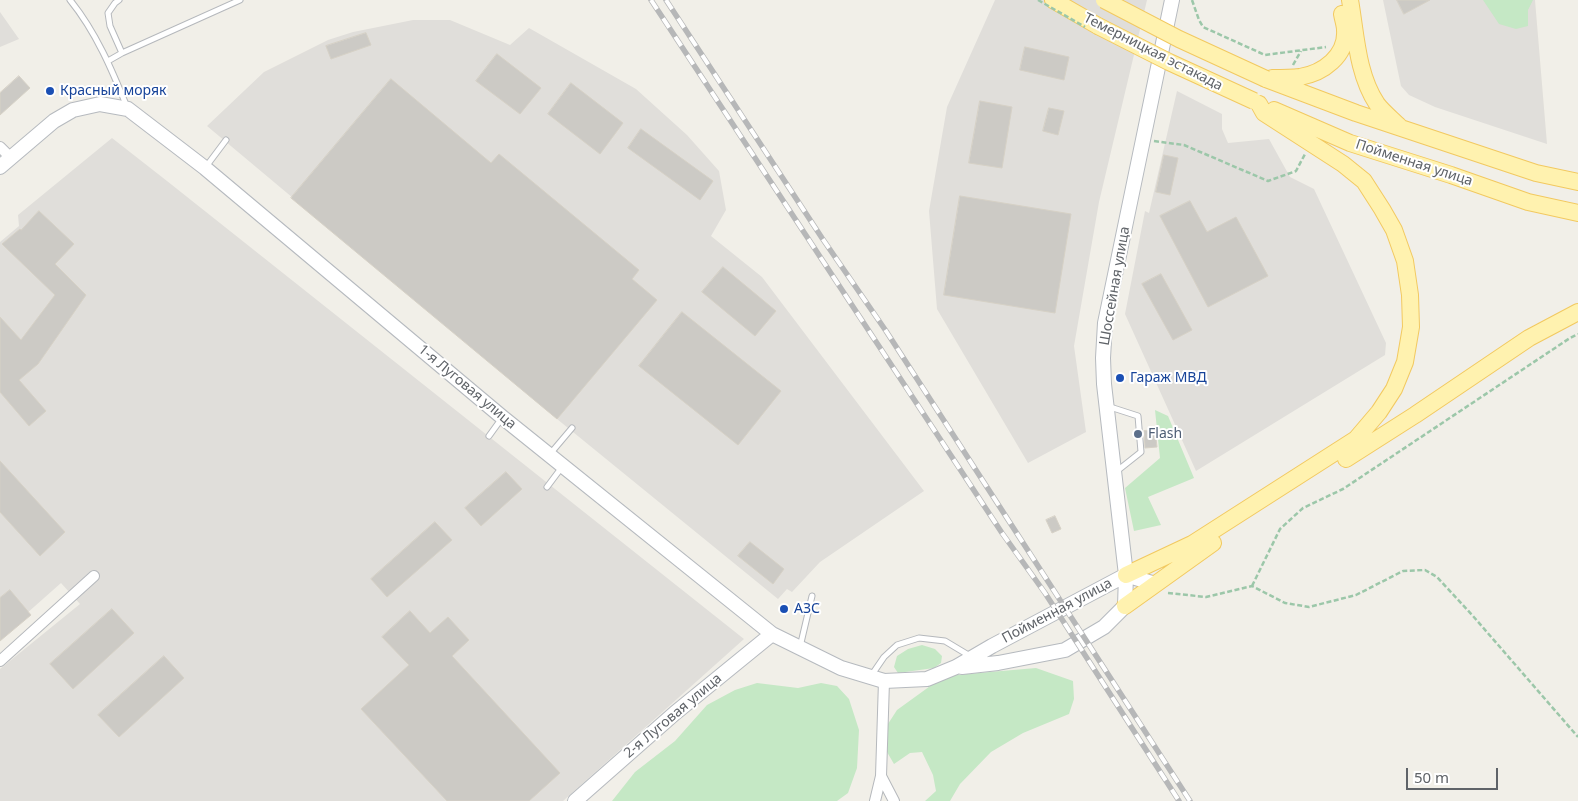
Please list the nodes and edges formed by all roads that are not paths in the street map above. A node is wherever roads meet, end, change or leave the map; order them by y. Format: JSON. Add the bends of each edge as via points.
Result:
{"nodes":[{"id":1,"x":70,"y":0,"type":"edge"},
{"id":2,"x":119,"y":0,"type":"edge"},
{"id":3,"x":240,"y":0,"type":"edge"},
{"id":4,"x":1053,"y":0,"type":"edge"},
{"id":5,"x":1104,"y":0,"type":"edge"},
{"id":6,"x":1340,"y":0,"type":"edge"},
{"id":7,"x":1350,"y":0,"type":"edge"},
{"id":8,"x":1173,"y":2,"type":"edge"},
{"id":9,"x":122,"y":53,"type":"junction"},
{"id":10,"x":108,"y":61,"type":"junction"},
{"id":11,"x":1266,"y":79,"type":"junction"},
{"id":12,"x":1256,"y":103,"type":"junction"},
{"id":13,"x":128,"y":109,"type":"junction"},
{"id":14,"x":1400,"y":127,"type":"junction"},
{"id":15,"x":226,"y":140,"type":"dead end"},
{"id":16,"x":0,"y":147,"type":"edge"},
{"id":17,"x":5,"y":163,"type":"edge"},
{"id":18,"x":205,"y":168,"type":"junction"},
{"id":19,"x":1578,"y":182,"type":"edge"},
{"id":20,"x":1578,"y":213,"type":"edge"},
{"id":21,"x":1578,"y":312,"type":"edge"},
{"id":22,"x":1107,"y":406,"type":"junction"},
{"id":23,"x":502,"y":417,"type":"junction"},
{"id":24,"x":572,"y":428,"type":"dead end"},
{"id":25,"x":489,"y":436,"type":"dead end"},
{"id":26,"x":549,"y":456,"type":"junction"},
{"id":27,"x":562,"y":466,"type":"junction"},
{"id":28,"x":1114,"y":473,"type":"junction"},
{"id":29,"x":546,"y":487,"type":"dead end"},
{"id":30,"x":1126,"y":575,"type":"junction"},
{"id":31,"x":94,"y":576,"type":"dead end"},
{"id":32,"x":1151,"y":587,"type":"junction"},
{"id":33,"x":812,"y":596,"type":"dead end"},
{"id":34,"x":1124,"y":606,"type":"junction"},
{"id":35,"x":772,"y":634,"type":"junction"},
{"id":36,"x":800,"y":648,"type":"junction"},
{"id":37,"x":973,"y":657,"type":"junction"},
{"id":38,"x":0,"y":660,"type":"edge"},
{"id":39,"x":956,"y":667,"type":"junction"},
{"id":40,"x":878,"y":679,"type":"junction"},
{"id":41,"x":881,"y":776,"type":"junction"},
{"id":42,"x":575,"y":801,"type":"edge"},
{"id":43,"x":875,"y":801,"type":"edge"},
{"id":44,"x":894,"y":801,"type":"edge"}],
"edges":[{"from":1,"to":10,"type":"lane"},
{"from":2,"to":9,"type":"lane","via":[[108,13]]},
{"from":3,"to":9,"type":"lane"},
{"from":4,"to":12,"type":"main road","name":"Темерницкая эстакада","bridge":true,"via":[[1160,58]]},
{"from":5,"to":11,"type":"main road","name":"Темерницкая эстакада","bridge":true},
{"from":6,"to":11,"type":"main road","via":[[1346,31],[1343,47],[1336,59],[1319,71],[1301,77]]},
{"from":7,"to":14,"type":"main road","via":[[1366,82],[1378,104]]},
{"from":8,"to":22,"type":"main road","name":"Шоссейная улица","via":[[1105,323],[1102,358]]},
{"from":9,"to":10,"type":"lane"},
{"from":10,"to":13,"type":"lane"},
{"from":11,"to":14,"type":"main road","name":"Пойменная улица","via":[[1356,114]]},
{"from":12,"to":20,"type":"main road","name":"Пойменная улица","via":[[1350,143],[1528,202]]},
{"from":12,"to":30,"type":"main road","via":[[1264,113],[1364,181],[1382,209],[1406,261],[1412,327],[1406,362],[1394,389],[1356,439],[1192,544]]},
{"from":13,"to":17,"type":"main road","name":"1-я Луговая улица","via":[[100,104],[74,110],[54,121]]},
{"from":13,"to":18,"type":"main road","name":"1-я Луговая улица"},
{"from":14,"to":19,"type":"main road","name":"Пойменная улица","via":[[1536,173]]},
{"from":15,"to":18,"type":"lane"},
{"from":16,"to":17,"type":"street"},
{"from":18,"to":23,"type":"main road","name":"1-я Луговая улица"},
{"from":21,"to":32,"type":"main road","via":[[1529,338],[1202,550]]},
{"from":22,"to":28,"type":"main road","name":"Шоссейная улица"},
{"from":22,"to":28,"type":"lane","via":[[1138,416],[1141,452]]},
{"from":23,"to":25,"type":"lane"},
{"from":23,"to":26,"type":"main road","name":"1-я Луговая улица"},
{"from":24,"to":26,"type":"lane"},
{"from":26,"to":27,"type":"main road","name":"1-я Луговая улица"},
{"from":27,"to":29,"type":"lane"},
{"from":27,"to":35,"type":"main road","name":"1-я Луговая улица"},
{"from":28,"to":30,"type":"main road","name":"Шоссейная улица"},
{"from":30,"to":32,"type":"main road"},
{"from":30,"to":34,"type":"main road","name":"Пойменная улица"},
{"from":30,"to":37,"type":"main road","name":"Пойменная улица"},
{"from":31,"to":38,"type":"street"},
{"from":32,"to":34,"type":"main road"},
{"from":33,"to":36,"type":"lane"},
{"from":34,"to":39,"type":"main road","name":"Пойменная улица","via":[[1104,627],[1065,650],[998,663]]},
{"from":35,"to":36,"type":"main road","name":"1-я Луговая улица"},
{"from":35,"to":42,"type":"main road","name":"2-я Луговая улица"},
{"from":36,"to":40,"type":"main road","name":"1-я Луговая улица","via":[[841,668]]},
{"from":37,"to":39,"type":"main road","name":"Пойменная улица"},
{"from":37,"to":40,"type":"lane","via":[[945,641],[919,638],[897,644],[884,657]]},
{"from":39,"to":40,"type":"main road","name":"1-я Луговая улица","via":[[927,679]]},
{"from":40,"to":41,"type":"street"},
{"from":41,"to":43,"type":"street"},
{"from":41,"to":44,"type":"street"}]}
